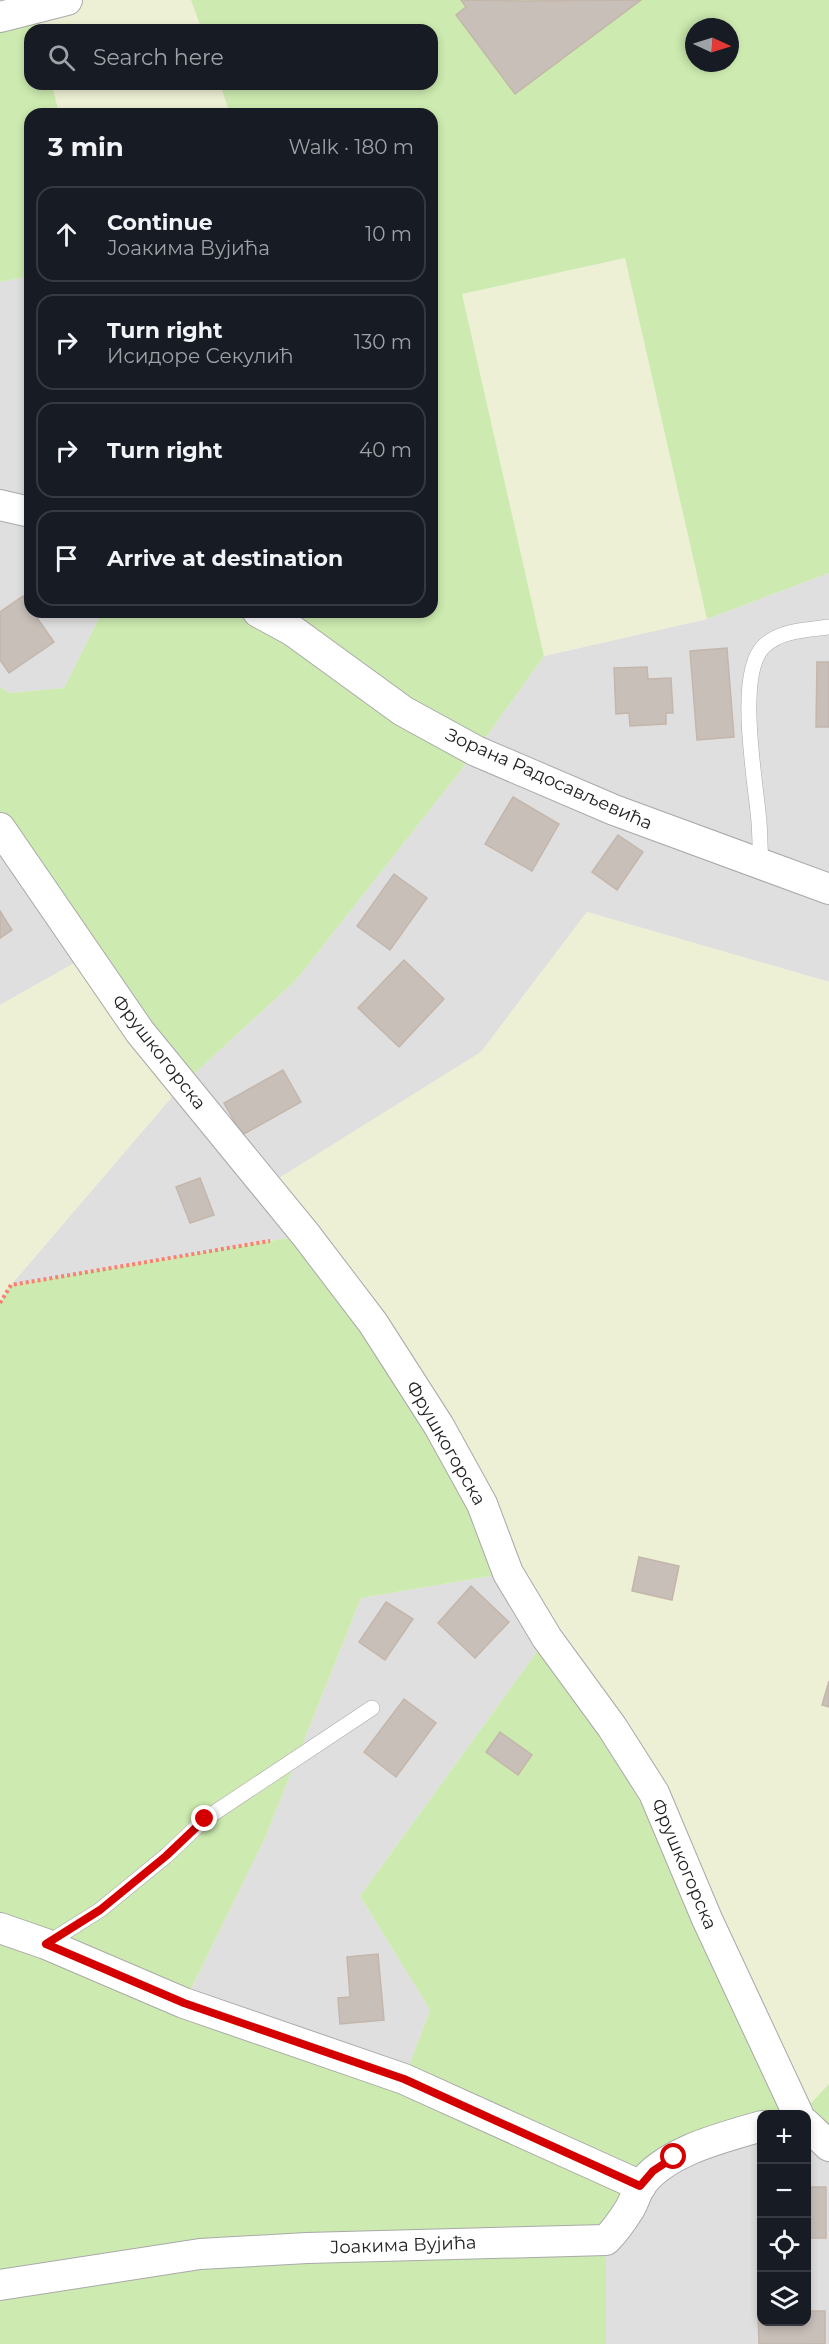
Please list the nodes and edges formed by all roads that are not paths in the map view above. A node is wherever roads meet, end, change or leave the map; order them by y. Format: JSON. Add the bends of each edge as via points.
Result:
{"nodes":[{"id":1,"x":67,"y":0,"type":"edge"},
{"id":2,"x":0,"y":17,"type":"edge"},
{"id":3,"x":0,"y":505,"type":"edge"},
{"id":4,"x":24,"y":511,"type":"edge"},
{"id":5,"x":269,"y":618,"type":"edge"},
{"id":6,"x":829,"y":627,"type":"edge"},
{"id":7,"x":0,"y":828,"type":"edge"},
{"id":8,"x":761,"y":864,"type":"junction"},
{"id":9,"x":829,"y":889,"type":"edge"},
{"id":10,"x":372,"y":1708,"type":"dead end"},
{"id":11,"x":0,"y":1928,"type":"edge"},
{"id":12,"x":46,"y":1944,"type":"junction"},
{"id":13,"x":796,"y":2110,"type":"edge"},
{"id":14,"x":757,"y":2127,"type":"edge"},
{"id":15,"x":811,"y":2128,"type":"edge"},
{"id":16,"x":829,"y":2146,"type":"edge"},
{"id":17,"x":640,"y":2186,"type":"junction"},
{"id":18,"x":0,"y":2285,"type":"edge"}],
"edges":[{"from":1,"to":2,"type":"street"},
{"from":3,"to":4,"type":"street"},
{"from":5,"to":8,"type":"street","name":"Зорана Радосављевића","via":[[404,711],[476,751],[614,810]]},
{"from":6,"to":8,"type":"lane","via":[[790,631],[764,646],[753,663],[750,744]]},
{"from":7,"to":13,"type":"street","name":"Фрушкогорска","via":[[140,1032],[373,1323],[433,1417],[482,1504],[508,1573],[547,1638],[654,1793],[707,1919]]},
{"from":8,"to":9,"type":"street","name":"Зорана Радосављевића"},
{"from":10,"to":12,"type":"lane","via":[[205,1819],[100,1910]]},
{"from":11,"to":12,"type":"street"},
{"from":12,"to":17,"type":"street","via":[[184,2003],[404,2079]]},
{"from":14,"to":17,"type":"street","name":"Јоакима Вујића","via":[[674,2157]]},
{"from":15,"to":16,"type":"street"},
{"from":17,"to":18,"type":"street","name":"Јоакима Вујића","via":[[606,2240],[200,2254]]}]}
